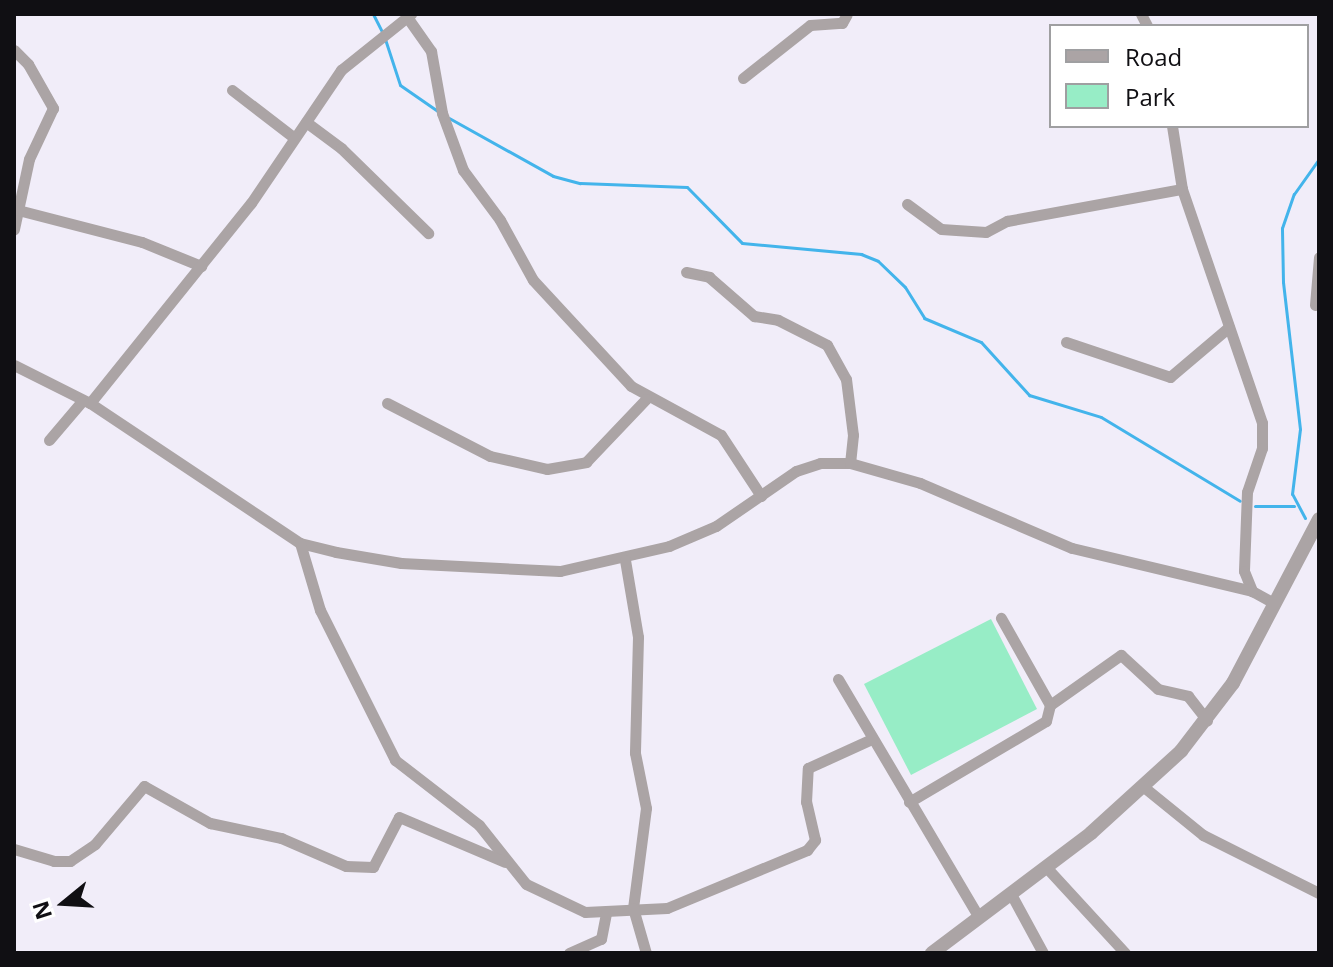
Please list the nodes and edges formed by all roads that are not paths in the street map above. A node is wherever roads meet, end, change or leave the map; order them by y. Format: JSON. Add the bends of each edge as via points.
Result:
{"nodes":[{"id":1,"x":847,"y":14,"type":"edge"},
{"id":2,"x":409,"y":16,"type":"edge"},
{"id":3,"x":14,"y":50,"type":"edge"},
{"id":4,"x":743,"y":78,"type":"dead end"},
{"id":5,"x":232,"y":90,"type":"dead end"},
{"id":6,"x":306,"y":122,"type":"junction"},
{"id":7,"x":1172,"y":128,"type":"edge"},
{"id":8,"x":293,"y":137,"type":"junction"},
{"id":9,"x":1182,"y":189,"type":"junction"},
{"id":10,"x":907,"y":204,"type":"dead end"},
{"id":11,"x":18,"y":210,"type":"junction"},
{"id":12,"x":14,"y":229,"type":"edge"},
{"id":13,"x":428,"y":233,"type":"dead end"},
{"id":14,"x":1319,"y":257,"type":"edge"},
{"id":15,"x":201,"y":266,"type":"junction"},
{"id":16,"x":686,"y":272,"type":"dead end"},
{"id":17,"x":1317,"y":272,"type":"edge"},
{"id":18,"x":1315,"y":305,"type":"dead end"},
{"id":19,"x":1229,"y":327,"type":"junction"},
{"id":20,"x":1066,"y":342,"type":"dead end"},
{"id":21,"x":14,"y":365,"type":"edge"},
{"id":22,"x":646,"y":399,"type":"junction"},
{"id":23,"x":86,"y":401,"type":"junction"},
{"id":24,"x":387,"y":403,"type":"dead end"},
{"id":25,"x":49,"y":440,"type":"dead end"},
{"id":26,"x":850,"y":463,"type":"junction"},
{"id":27,"x":761,"y":496,"type":"junction"},
{"id":28,"x":1319,"y":519,"type":"edge"},
{"id":29,"x":300,"y":543,"type":"junction"},
{"id":30,"x":625,"y":560,"type":"junction"},
{"id":31,"x":1252,"y":591,"type":"junction"},
{"id":32,"x":1275,"y":604,"type":"junction"},
{"id":33,"x":1001,"y":618,"type":"dead end"},
{"id":34,"x":838,"y":679,"type":"dead end"},
{"id":35,"x":1050,"y":705,"type":"junction"},
{"id":36,"x":1207,"y":720,"type":"junction"},
{"id":37,"x":872,"y":739,"type":"junction"},
{"id":38,"x":1145,"y":788,"type":"junction"},
{"id":39,"x":909,"y":802,"type":"junction"},
{"id":40,"x":14,"y":849,"type":"edge"},
{"id":41,"x":505,"y":862,"type":"junction"},
{"id":42,"x":1046,"y":867,"type":"junction"},
{"id":43,"x":1319,"y":893,"type":"edge"},
{"id":44,"x":1011,"y":894,"type":"junction"},
{"id":45,"x":633,"y":908,"type":"junction"},
{"id":46,"x":606,"y":913,"type":"junction"},
{"id":47,"x":979,"y":917,"type":"junction"},
{"id":48,"x":569,"y":953,"type":"edge"},
{"id":49,"x":646,"y":953,"type":"edge"},
{"id":50,"x":932,"y":953,"type":"edge"},
{"id":51,"x":1043,"y":953,"type":"edge"},
{"id":52,"x":1125,"y":953,"type":"edge"}],
"edges":[{"from":1,"to":4,"type":"street","via":[[842,23],[810,25]]},
{"from":2,"to":6,"type":"street","via":[[341,70]]},
{"from":2,"to":22,"type":"street","via":[[431,51],[442,113],[470,185],[500,220],[533,280]]},
{"from":3,"to":11,"type":"street","via":[[53,108],[29,159]]},
{"from":5,"to":8,"type":"street"},
{"from":6,"to":8,"type":"street"},
{"from":6,"to":13,"type":"street","via":[[341,148]]},
{"from":7,"to":9,"type":"street"},
{"from":8,"to":15,"type":"street","via":[[251,203]]},
{"from":9,"to":10,"type":"street","via":[[1007,221],[986,232],[941,229]]},
{"from":9,"to":19,"type":"street"},
{"from":11,"to":12,"type":"street"},
{"from":11,"to":15,"type":"street","via":[[142,242]]},
{"from":14,"to":17,"type":"street"},
{"from":15,"to":23,"type":"street"},
{"from":16,"to":26,"type":"street","via":[[709,277],[754,316],[778,320],[827,345],[846,379],[853,435]]},
{"from":17,"to":18,"type":"street"},
{"from":19,"to":20,"type":"street","via":[[1170,377]]},
{"from":19,"to":31,"type":"street","via":[[1264,437],[1247,492],[1244,571]]},
{"from":21,"to":23,"type":"street"},
{"from":22,"to":24,"type":"street","via":[[586,462],[547,469],[490,456]]},
{"from":22,"to":27,"type":"street","via":[[721,435]]},
{"from":23,"to":25,"type":"street"},
{"from":23,"to":29,"type":"street"},
{"from":26,"to":27,"type":"street","via":[[820,463],[796,471]]},
{"from":26,"to":31,"type":"street","via":[[920,483],[1072,548]]},
{"from":27,"to":30,"type":"street","via":[[716,526]]},
{"from":28,"to":32,"type":"street"},
{"from":29,"to":30,"type":"street","via":[[401,563],[509,571],[560,571]]},
{"from":29,"to":41,"type":"street","via":[[320,610],[395,760],[479,825]]},
{"from":30,"to":45,"type":"street","via":[[638,637],[635,753],[646,808]]},
{"from":31,"to":32,"type":"street"},
{"from":32,"to":36,"type":"street"},
{"from":33,"to":35,"type":"street"},
{"from":34,"to":37,"type":"street"},
{"from":35,"to":36,"type":"street","via":[[1121,655],[1158,689],[1188,696]]},
{"from":35,"to":39,"type":"street","via":[[1046,721],[1032,734]]},
{"from":36,"to":38,"type":"street"},
{"from":37,"to":39,"type":"street"},
{"from":37,"to":45,"type":"street","via":[[808,768],[806,802],[815,840],[807,850],[667,908]]},
{"from":38,"to":42,"type":"street"},
{"from":38,"to":43,"type":"street","via":[[1203,835]]},
{"from":39,"to":47,"type":"street"},
{"from":40,"to":41,"type":"street","via":[[70,861],[95,844],[144,786],[210,823],[281,838],[346,866],[373,867],[399,817]]},
{"from":41,"to":46,"type":"street","via":[[548,898],[585,912]]},
{"from":42,"to":44,"type":"street"},
{"from":42,"to":52,"type":"street"},
{"from":44,"to":47,"type":"street"},
{"from":44,"to":51,"type":"street"},
{"from":45,"to":46,"type":"street"},
{"from":45,"to":49,"type":"street"},
{"from":46,"to":48,"type":"street","via":[[601,939]]},
{"from":47,"to":50,"type":"street"}]}
